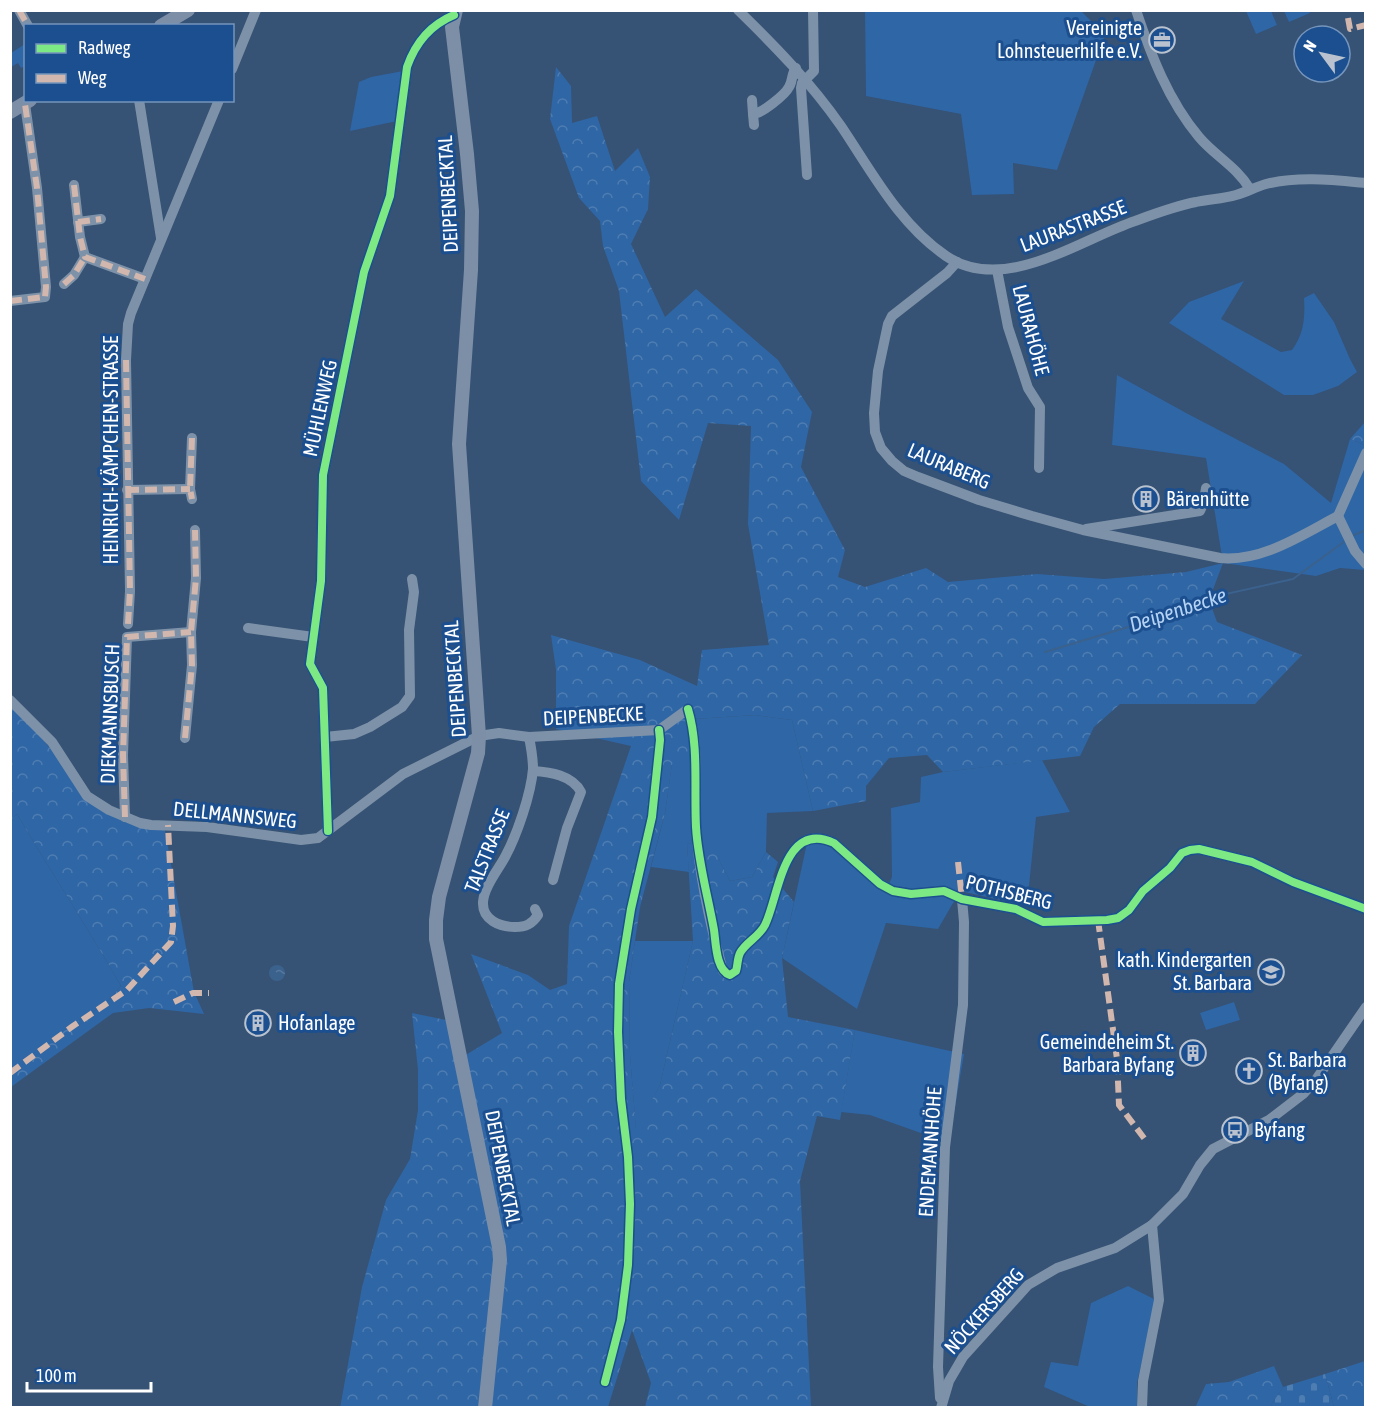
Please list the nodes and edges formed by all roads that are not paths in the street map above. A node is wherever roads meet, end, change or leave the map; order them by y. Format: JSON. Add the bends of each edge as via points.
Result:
{"nodes":[{"id":1,"x":19,"y":10,"type":"edge"},
{"id":2,"x":188,"y":10,"type":"edge"},
{"id":3,"x":256,"y":10,"type":"edge"},
{"id":4,"x":738,"y":10,"type":"edge"},
{"id":5,"x":813,"y":10,"type":"edge"},
{"id":6,"x":1136,"y":10,"type":"edge"},
{"id":7,"x":455,"y":13,"type":"edge"},
{"id":8,"x":27,"y":24,"type":"edge"},
{"id":9,"x":164,"y":24,"type":"edge"},
{"id":10,"x":234,"y":64,"type":"edge"},
{"id":11,"x":796,"y":68,"type":"junction"},
{"id":12,"x":805,"y":78,"type":"junction"},
{"id":13,"x":752,"y":100,"type":"dead end"},
{"id":14,"x":28,"y":102,"type":"edge"},
{"id":15,"x":140,"y":102,"type":"edge"},
{"id":16,"x":218,"y":102,"type":"edge"},
{"id":17,"x":10,"y":112,"type":"edge"},
{"id":18,"x":807,"y":175,"type":"dead end"},
{"id":19,"x":1365,"y":183,"type":"edge"},
{"id":20,"x":74,"y":185,"type":"dead end"},
{"id":21,"x":1250,"y":189,"type":"junction"},
{"id":22,"x":101,"y":219,"type":"dead end"},
{"id":23,"x":78,"y":222,"type":"junction"},
{"id":24,"x":161,"y":238,"type":"junction"},
{"id":25,"x":85,"y":257,"type":"junction"},
{"id":26,"x":957,"y":262,"type":"junction"},
{"id":27,"x":997,"y":270,"type":"junction"},
{"id":28,"x":145,"y":279,"type":"junction"},
{"id":29,"x":64,"y":284,"type":"dead end"},
{"id":30,"x":10,"y":301,"type":"edge"},
{"id":31,"x":192,"y":438,"type":"dead end"},
{"id":32,"x":1365,"y":453,"type":"edge"},
{"id":33,"x":1039,"y":468,"type":"dead end"},
{"id":34,"x":1206,"y":488,"type":"dead end"},
{"id":35,"x":127,"y":490,"type":"junction"},
{"id":36,"x":1338,"y":516,"type":"junction"},
{"id":37,"x":195,"y":530,"type":"dead end"},
{"id":38,"x":1083,"y":530,"type":"junction"},
{"id":39,"x":1365,"y":564,"type":"edge"},
{"id":40,"x":412,"y":579,"type":"dead end"},
{"id":41,"x":128,"y":624,"type":"dead end"},
{"id":42,"x":248,"y":628,"type":"dead end"},
{"id":43,"x":191,"y":632,"type":"junction"},
{"id":44,"x":313,"y":638,"type":"junction"},
{"id":45,"x":10,"y":700,"type":"edge"},
{"id":46,"x":688,"y":709,"type":"joint"},
{"id":47,"x":479,"y":736,"type":"junction"},
{"id":48,"x":325,"y":737,"type":"junction"},
{"id":49,"x":529,"y":737,"type":"junction"},
{"id":50,"x":185,"y":738,"type":"dead end"},
{"id":51,"x":533,"y":771,"type":"junction"},
{"id":52,"x":125,"y":817,"type":"junction"},
{"id":53,"x":328,"y":831,"type":"junction"},
{"id":54,"x":553,"y":880,"type":"dead end"},
{"id":55,"x":963,"y":899,"type":"junction"},
{"id":56,"x":535,"y":909,"type":"dead end"},
{"id":57,"x":1365,"y":909,"type":"edge"},
{"id":58,"x":1365,"y":1007,"type":"edge"},
{"id":59,"x":1152,"y":1225,"type":"junction"},
{"id":60,"x":485,"y":1407,"type":"edge"},
{"id":61,"x":941,"y":1407,"type":"edge"},
{"id":62,"x":1142,"y":1407,"type":"edge"}],
"edges":[{"from":1,"to":8,"type":"street"},
{"from":2,"to":9,"type":"main road"},
{"from":3,"to":10,"type":"street"},
{"from":4,"to":11,"type":"street","name":"LAURASTRASSE"},
{"from":5,"to":12,"type":"street","via":[[814,71]]},
{"from":6,"to":21,"type":"street","via":[[1153,61],[1183,115]]},
{"from":7,"to":44,"type":"street","name":"MÜHLENWEG","via":[[420,40],[407,68],[390,196],[364,272],[323,475],[321,581]]},
{"from":7,"to":47,"type":"main road","name":"DEIPENBECKTAL","via":[[452,27],[472,211],[459,444]]},
{"from":11,"to":12,"type":"street","name":"LAURASTRASSE"},
{"from":11,"to":13,"type":"street","via":[[790,87],[753,120]]},
{"from":12,"to":18,"type":"street","via":[[801,88]]},
{"from":12,"to":26,"type":"street","name":"LAURASTRASSE","via":[[892,204],[933,245]]},
{"from":14,"to":17,"type":"main road"},
{"from":14,"to":30,"type":"street","via":[[46,287],[45,297]]},
{"from":15,"to":24,"type":"street","name":"HEINRICH-KÄMPCHEN-STRASSE"},
{"from":16,"to":24,"type":"street"},
{"from":19,"to":21,"type":"street","name":"LAURASTRASSE","via":[[1297,179]]},
{"from":20,"to":23,"type":"street"},
{"from":21,"to":27,"type":"street","name":"LAURASTRASSE","via":[[1133,221],[1046,259]]},
{"from":22,"to":23,"type":"street"},
{"from":23,"to":25,"type":"street"},
{"from":24,"to":28,"type":"street","name":"HEINRICH-KÄMPCHEN-STRASSE"},
{"from":25,"to":28,"type":"street"},
{"from":25,"to":29,"type":"street"},
{"from":26,"to":27,"type":"street","name":"LAURASTRASSE"},
{"from":26,"to":38,"type":"street","name":"LAURABERG","via":[[892,316],[888,324],[875,392],[875,432],[881,448],[904,471],[918,477],[979,500]]},
{"from":27,"to":33,"type":"street","name":"LAURAHÖHE","via":[[1008,327],[1028,388],[1040,407]]},
{"from":28,"to":35,"type":"street","name":"HEINRICH-KÄMPCHEN-STRASSE","via":[[131,313],[127,337]]},
{"from":31,"to":35,"type":"street","via":[[191,494]]},
{"from":32,"to":36,"type":"street"},
{"from":34,"to":38,"type":"street","name":"LAURABERG","via":[[1200,511]]},
{"from":35,"to":41,"type":"street","name":"HEINRICH-KÄMPCHEN-STRASSE"},
{"from":36,"to":38,"type":"street","name":"LAURABERG","via":[[1281,547],[1231,560]]},
{"from":36,"to":39,"type":"street"},
{"from":37,"to":43,"type":"street"},
{"from":40,"to":48,"type":"street","via":[[410,696],[402,707],[370,727],[354,734]]},
{"from":42,"to":44,"type":"street"},
{"from":43,"to":50,"type":"street"},
{"from":43,"to":52,"type":"street","name":"DIEKMANNSBUSCH","via":[[127,637]]},
{"from":44,"to":48,"type":"street","name":"MÜHLENWEG","via":[[310,664],[323,688]]},
{"from":45,"to":52,"type":"street","name":"DELLMANNSWEG","via":[[52,742],[87,796]]},
{"from":46,"to":49,"type":"street","name":"DEIPENBECKE","via":[[659,730]]},
{"from":46,"to":55,"type":"street","name":"POTHSBERG","via":[[695,739],[698,850],[717,951],[725,973],[736,971],[738,956],[763,929],[782,872],[806,839],[834,843],[893,891],[944,891]]},
{"from":47,"to":49,"type":"street","via":[[499,733]]},
{"from":47,"to":53,"type":"street","name":"DELLMANNSWEG","via":[[403,774]]},
{"from":47,"to":60,"type":"main road","name":"DEIPENBECKTAL","via":[[476,761],[439,897],[436,939],[499,1247]]},
{"from":48,"to":53,"type":"street","name":"MÜHLENWEG"},
{"from":49,"to":51,"type":"street","name":"TALSTRASSE"},
{"from":51,"to":54,"type":"street","via":[[567,778],[581,792]]},
{"from":51,"to":56,"type":"street","name":"TALSTRASSE","via":[[515,837],[483,903],[491,920],[508,927],[526,926],[534,921],[538,915]]},
{"from":52,"to":53,"type":"street","name":"DELLMANNSWEG","via":[[151,825],[207,827],[301,840],[318,838]]},
{"from":55,"to":57,"type":"street","name":"POTHSBERG","via":[[1016,909],[1043,922],[1113,920],[1129,910],[1182,853],[1199,849],[1252,862]]},
{"from":55,"to":61,"type":"street","name":"ENDEMANNHÖHE","via":[[963,1005],[945,1146],[938,1367]]},
{"from":58,"to":59,"type":"street","name":"NÖCKERSBERG","via":[[1303,1094],[1269,1120],[1213,1149],[1183,1194]]},
{"from":59,"to":61,"type":"street","name":"NÖCKERSBERG","via":[[1115,1248],[1057,1268],[1029,1285],[963,1357],[949,1381]]},
{"from":59,"to":62,"type":"street","via":[[1159,1300],[1143,1381]]}]}
